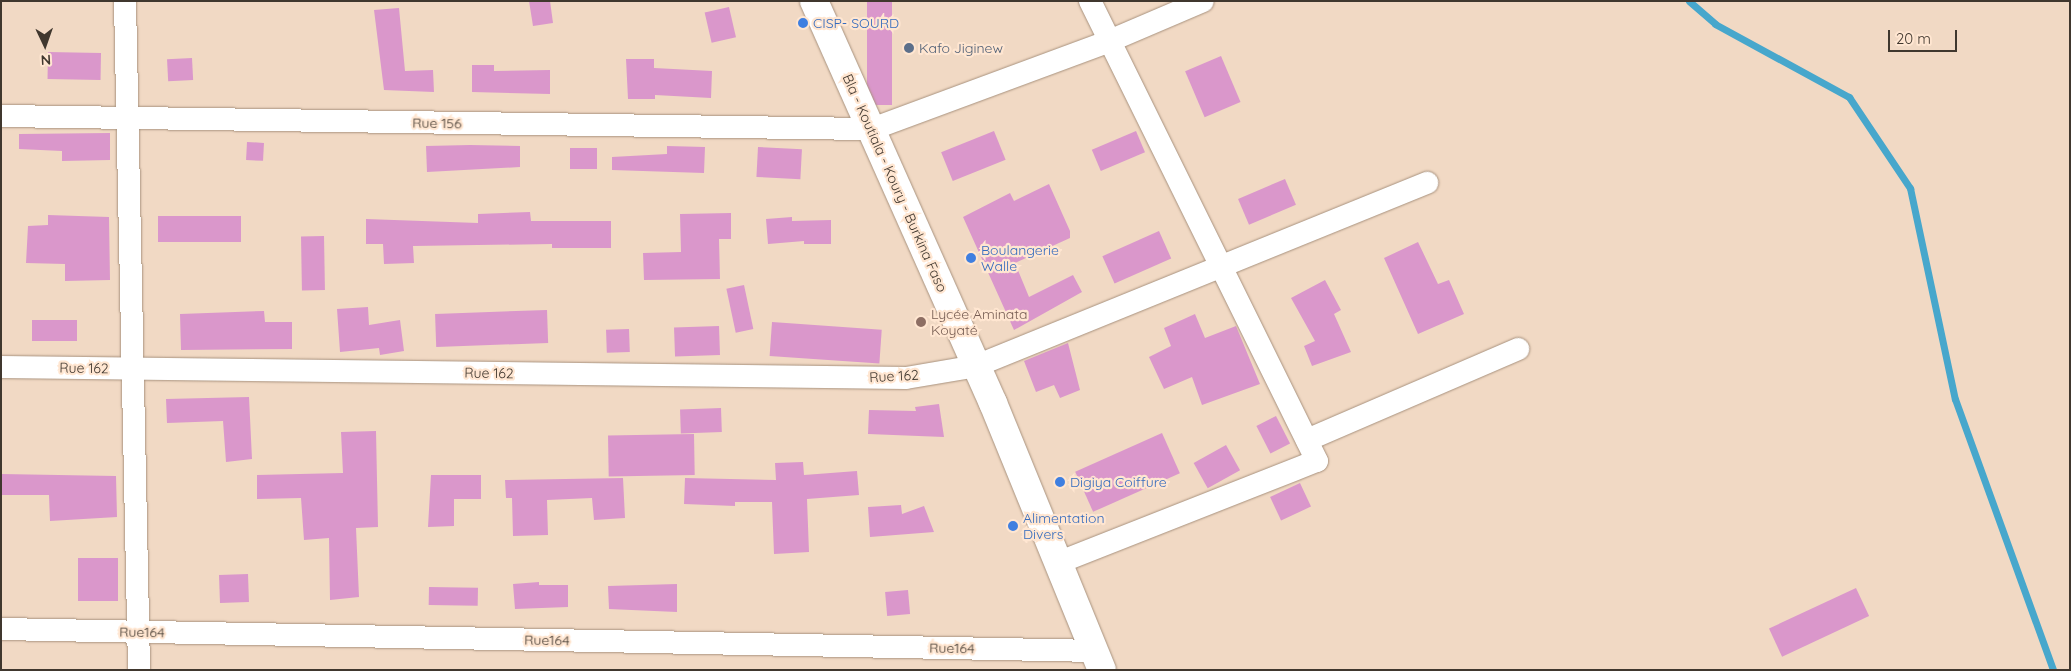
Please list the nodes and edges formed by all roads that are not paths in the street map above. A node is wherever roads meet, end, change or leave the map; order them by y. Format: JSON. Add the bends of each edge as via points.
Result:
{"nodes":[{"id":1,"x":125,"y":1,"type":"edge"},
{"id":2,"x":814,"y":1,"type":"edge"},
{"id":3,"x":1090,"y":1,"type":"edge"},
{"id":4,"x":1203,"y":1,"type":"edge"},
{"id":5,"x":1107,"y":42,"type":"junction"},
{"id":6,"x":1,"y":116,"type":"edge"},
{"id":7,"x":128,"y":118,"type":"junction"},
{"id":8,"x":872,"y":129,"type":"junction"},
{"id":9,"x":1427,"y":183,"type":"dead end"},
{"id":10,"x":1220,"y":268,"type":"junction"},
{"id":11,"x":1518,"y":349,"type":"dead end"},
{"id":12,"x":976,"y":366,"type":"junction"},
{"id":13,"x":1,"y":367,"type":"edge"},
{"id":14,"x":133,"y":369,"type":"junction"},
{"id":15,"x":1306,"y":440,"type":"junction"},
{"id":16,"x":1060,"y":562,"type":"junction"},
{"id":17,"x":1,"y":629,"type":"edge"},
{"id":18,"x":138,"y":632,"type":"junction"},
{"id":19,"x":1098,"y":660,"type":"edge"},
{"id":20,"x":139,"y":670,"type":"edge"}],
"edges":[{"from":1,"to":7,"type":"street"},
{"from":2,"to":8,"type":"main road","name":"Bla - Koutiala - Koury - Burkina Faso"},
{"from":3,"to":5,"type":"street"},
{"from":4,"to":5,"type":"street"},
{"from":5,"to":8,"type":"street"},
{"from":5,"to":10,"type":"street"},
{"from":6,"to":7,"type":"street","name":"Rue 156"},
{"from":7,"to":8,"type":"street","name":"Rue 156"},
{"from":7,"to":14,"type":"street"},
{"from":8,"to":12,"type":"main road","name":"Bla - Koutiala - Koury - Burkina Faso"},
{"from":9,"to":10,"type":"street","name":"Rue 162"},
{"from":10,"to":12,"type":"street","name":"Rue 162"},
{"from":10,"to":15,"type":"street"},
{"from":11,"to":15,"type":"street"},
{"from":12,"to":14,"type":"street","name":"Rue 162","via":[[906,378]]},
{"from":12,"to":16,"type":"main road","name":"Bla - Koutiala - Koury - Burkina Faso"},
{"from":13,"to":14,"type":"street","name":"Rue 162"},
{"from":14,"to":18,"type":"street"},
{"from":15,"to":16,"type":"street","via":[[1317,461]]},
{"from":16,"to":19,"type":"main road","name":"Bla - Koutiala - Koury - Burkina Faso"},
{"from":17,"to":18,"type":"street","name":"Rue164"},
{"from":18,"to":19,"type":"street","name":"Rue164"},
{"from":18,"to":20,"type":"street"}]}
